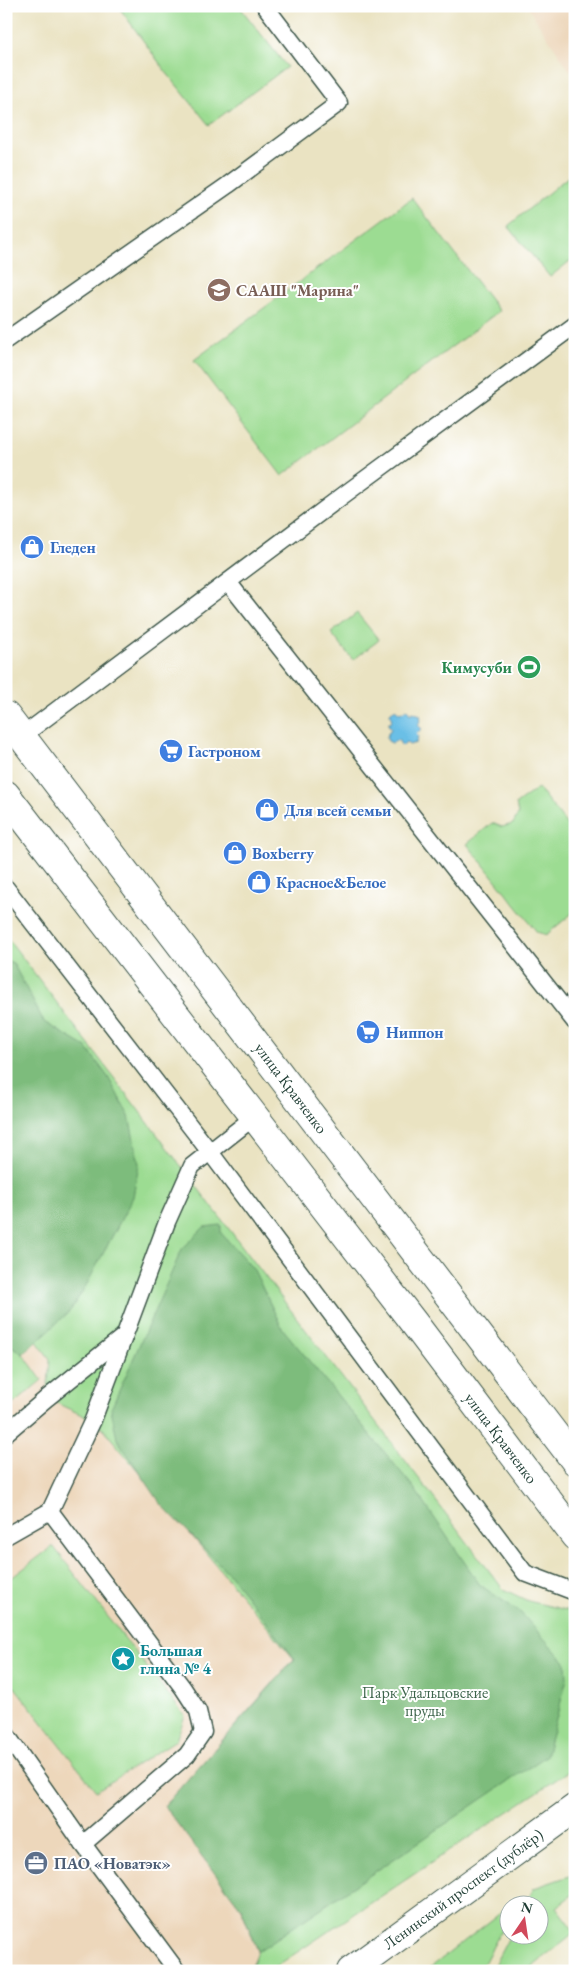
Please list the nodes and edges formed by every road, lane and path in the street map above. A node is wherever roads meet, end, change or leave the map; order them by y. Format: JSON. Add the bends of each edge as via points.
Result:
{"nodes":[{"id":1,"x":266,"y":6,"type":"edge"},
{"id":2,"x":575,"y":325,"type":"edge"},
{"id":3,"x":6,"y":340,"type":"edge"},
{"id":4,"x":228,"y":582,"type":"junction"},
{"id":5,"x":11,"y":727,"type":"edge"},
{"id":6,"x":6,"y":795,"type":"edge"},
{"id":7,"x":7,"y":889,"type":"edge"},
{"id":8,"x":575,"y":1022,"type":"edge"},
{"id":9,"x":254,"y":1117,"type":"junction"},
{"id":10,"x":210,"y":1152,"type":"junction"},
{"id":11,"x":124,"y":1336,"type":"junction"},
{"id":12,"x":6,"y":1434,"type":"edge"},
{"id":13,"x":575,"y":1461,"type":"edge"},
{"id":14,"x":50,"y":1511,"type":"junction"},
{"id":15,"x":6,"y":1536,"type":"edge"},
{"id":16,"x":575,"y":1536,"type":"edge"},
{"id":17,"x":575,"y":1592,"type":"edge"},
{"id":18,"x":6,"y":1734,"type":"edge"},
{"id":19,"x":575,"y":1808,"type":"edge"},
{"id":20,"x":83,"y":1844,"type":"junction"},
{"id":21,"x":177,"y":1971,"type":"edge"},
{"id":22,"x":351,"y":1971,"type":"edge"}],
"edges":[{"from":1,"to":3,"type":"lane","via":[[339,103]]},
{"from":2,"to":4,"type":"lane"},
{"from":4,"to":5,"type":"lane"},
{"from":4,"to":8,"type":"lane"},
{"from":5,"to":13,"type":"street","name":"улица Кравченко","via":[[52,776]]},
{"from":6,"to":9,"type":"street","name":"улица Кравченко"},
{"from":7,"to":10,"type":"lane"},
{"from":9,"to":10,"type":"lane"},
{"from":9,"to":16,"type":"street","name":"улица Кравченко"},
{"from":10,"to":11,"type":"lane","via":[[192,1166]]},
{"from":10,"to":17,"type":"lane","via":[[525,1573]]},
{"from":11,"to":12,"type":"lane"},
{"from":11,"to":14,"type":"lane","via":[[93,1420]]},
{"from":14,"to":15,"type":"lane"},
{"from":14,"to":20,"type":"lane","via":[[183,1688],[198,1711],[202,1732],[187,1755]]},
{"from":18,"to":20,"type":"lane"},
{"from":19,"to":22,"type":"street","name":"Ленинский проспект (дублёр)"},
{"from":20,"to":21,"type":"lane"}]}
